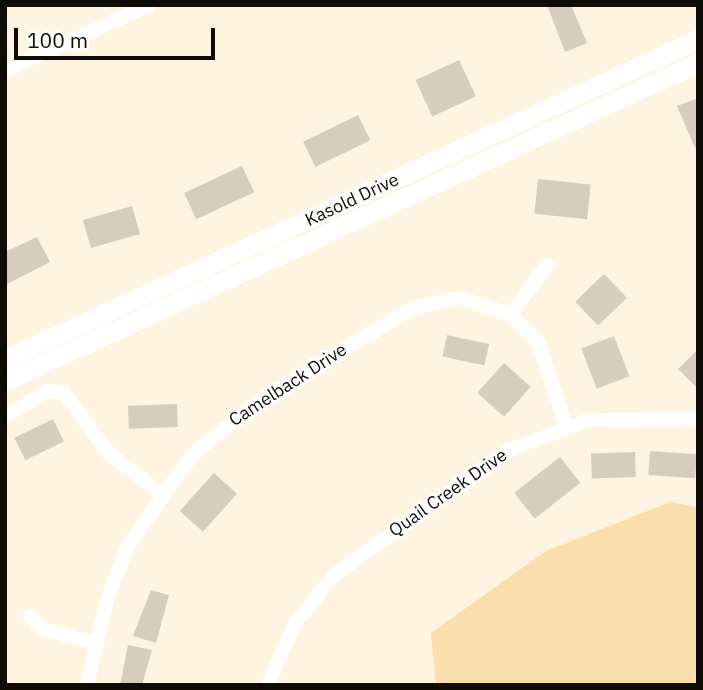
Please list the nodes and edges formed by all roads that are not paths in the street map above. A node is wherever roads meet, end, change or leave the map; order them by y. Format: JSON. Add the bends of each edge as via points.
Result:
{"nodes":[{"id":1,"x":149,"y":5,"type":"edge"},
{"id":2,"x":698,"y":39,"type":"edge"},
{"id":3,"x":698,"y":63,"type":"edge"},
{"id":4,"x":5,"y":71,"type":"edge"},
{"id":5,"x":547,"y":265,"type":"dead end"},
{"id":6,"x":512,"y":315,"type":"junction"},
{"id":7,"x":5,"y":359,"type":"edge"},
{"id":8,"x":5,"y":381,"type":"edge"},
{"id":9,"x":5,"y":416,"type":"edge"},
{"id":10,"x":698,"y":419,"type":"edge"},
{"id":11,"x":566,"y":425,"type":"junction"},
{"id":12,"x":160,"y":493,"type":"junction"},
{"id":13,"x":30,"y":616,"type":"dead end"},
{"id":14,"x":97,"y":643,"type":"junction"},
{"id":15,"x":86,"y":685,"type":"edge"},
{"id":16,"x":268,"y":685,"type":"edge"}],
"edges":[{"from":1,"to":4,"type":"street"},
{"from":2,"to":7,"type":"main road","name":"Kasold Drive"},
{"from":3,"to":8,"type":"main road","name":"Kasold Drive"},
{"from":5,"to":6,"type":"street"},
{"from":6,"to":11,"type":"street","via":[[542,350]]},
{"from":6,"to":12,"type":"street","name":"Camelback Drive","via":[[460,298],[413,308],[241,412],[192,455]]},
{"from":9,"to":12,"type":"street","via":[[57,391],[70,399],[108,452]]},
{"from":10,"to":11,"type":"street","name":"Quail Creek Drive","via":[[612,417]]},
{"from":11,"to":16,"type":"street","name":"Quail Creek Drive","via":[[490,461],[334,575],[295,625]]},
{"from":12,"to":14,"type":"street","name":"Camelback Drive","via":[[124,557]]},
{"from":13,"to":14,"type":"street","via":[[45,629]]},
{"from":14,"to":15,"type":"street","name":"Camelback Drive"}]}
